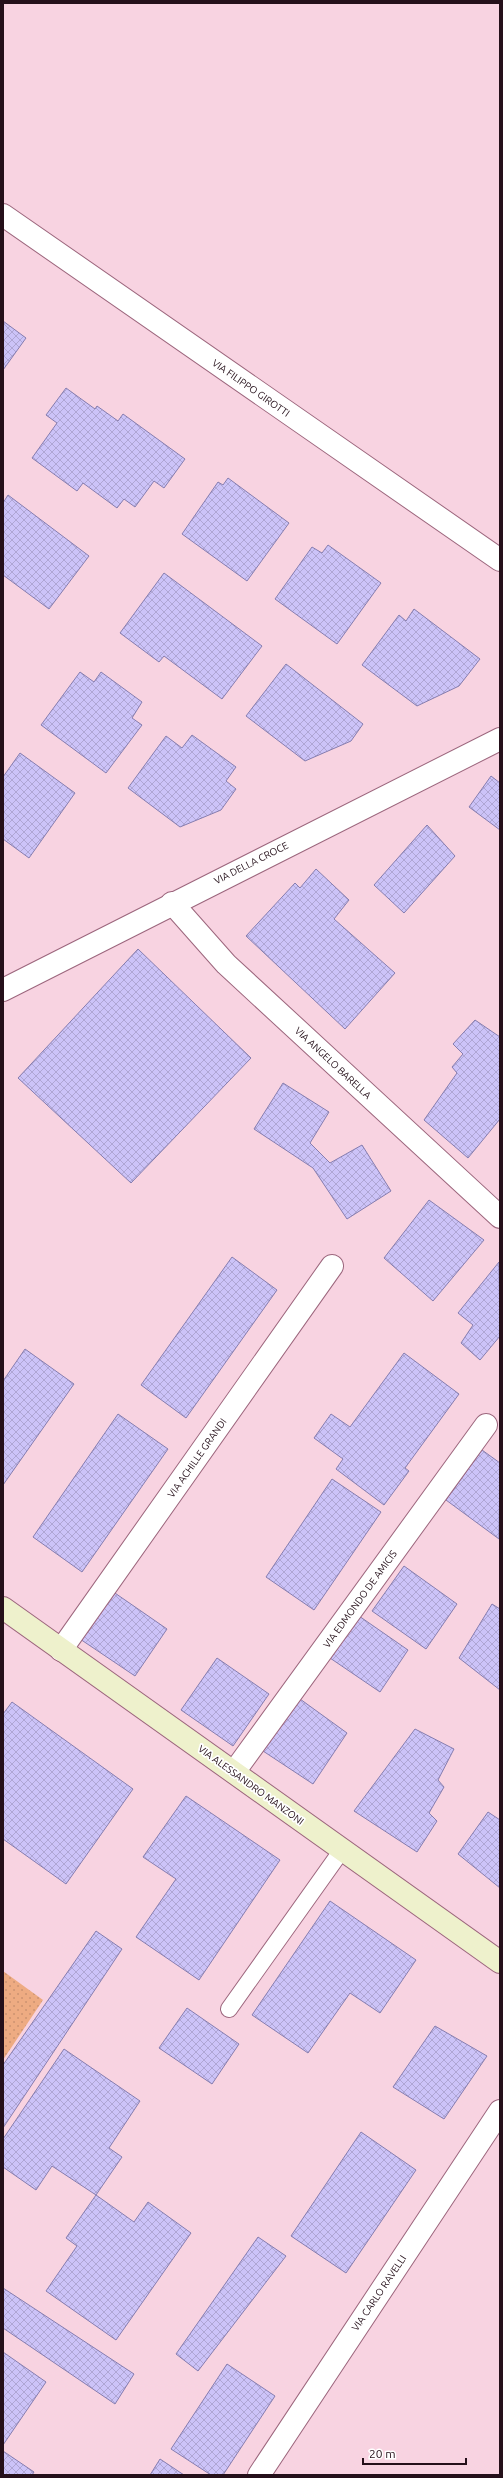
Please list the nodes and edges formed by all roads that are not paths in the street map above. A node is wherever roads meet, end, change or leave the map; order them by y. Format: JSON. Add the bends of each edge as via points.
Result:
{"nodes":[{"id":1,"x":3,"y":215,"type":"edge"},
{"id":2,"x":500,"y":560,"type":"edge"},
{"id":3,"x":500,"y":739,"type":"edge"},
{"id":4,"x":172,"y":903,"type":"junction"},
{"id":5,"x":3,"y":990,"type":"edge"},
{"id":6,"x":496,"y":1206,"type":"edge"},
{"id":7,"x":332,"y":1266,"type":"dead end"},
{"id":8,"x":486,"y":1425,"type":"dead end"},
{"id":9,"x":3,"y":1608,"type":"edge"},
{"id":10,"x":61,"y":1650,"type":"junction"},
{"id":11,"x":234,"y":1772,"type":"junction"},
{"id":12,"x":342,"y":1850,"type":"junction"},
{"id":13,"x":500,"y":1962,"type":"edge"},
{"id":14,"x":229,"y":2009,"type":"dead end"},
{"id":15,"x":500,"y":2110,"type":"edge"},
{"id":16,"x":259,"y":2475,"type":"edge"}],
"edges":[{"from":1,"to":2,"type":"street","name":"VIA FILIPPO GIROTTI"},
{"from":3,"to":4,"type":"street","name":"VIA DELLA CROCE"},
{"from":4,"to":5,"type":"street","name":"VIA DELLA CROCE"},
{"from":4,"to":6,"type":"street","name":"VIA ANGELO BARELLA","via":[[226,964]]},
{"from":7,"to":10,"type":"street","name":"VIA ACHILLE GRANDI"},
{"from":8,"to":11,"type":"street","name":"VIA EDMONDO DE AMICIS"},
{"from":9,"to":10,"type":"street","name":"VIA ALESSANDRO MANZONI"},
{"from":10,"to":11,"type":"street","name":"VIA ALESSANDRO MANZONI"},
{"from":11,"to":12,"type":"street","name":"VIA ALESSANDRO MANZONI"},
{"from":12,"to":13,"type":"street","name":"VIA ALESSANDRO MANZONI"},
{"from":12,"to":14,"type":"lane"},
{"from":15,"to":16,"type":"street","name":"VIA CARLO RAVELLI"}]}
